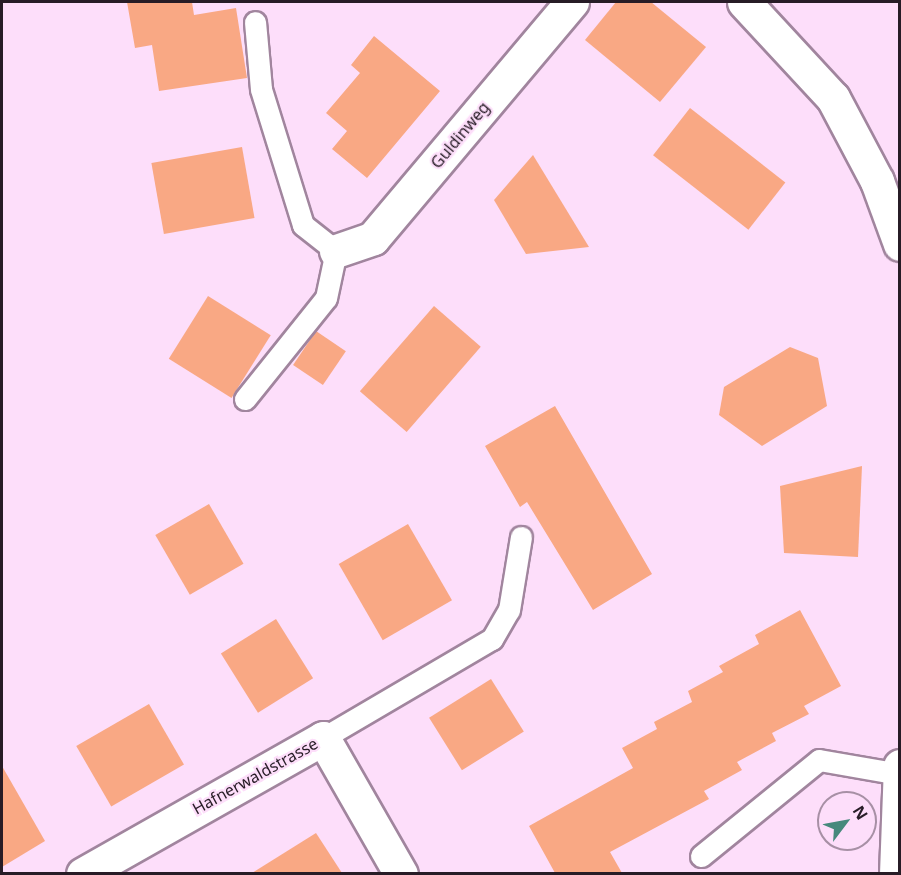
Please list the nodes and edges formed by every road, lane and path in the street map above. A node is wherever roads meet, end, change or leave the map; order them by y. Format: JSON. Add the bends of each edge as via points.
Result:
{"nodes":[{"id":1,"x":572,"y":2,"type":"edge"},
{"id":2,"x":744,"y":2,"type":"edge"},
{"id":3,"x":255,"y":22,"type":"dead end"},
{"id":4,"x":900,"y":244,"type":"edge"},
{"id":5,"x":336,"y":251,"type":"junction"},
{"id":6,"x":245,"y":399,"type":"dead end"},
{"id":7,"x":521,"y":537,"type":"dead end"},
{"id":8,"x":323,"y":738,"type":"junction"},
{"id":9,"x":899,"y":770,"type":"edge"},
{"id":10,"x":701,"y":856,"type":"dead end"},
{"id":11,"x":83,"y":873,"type":"edge"},
{"id":12,"x":400,"y":873,"type":"edge"},
{"id":13,"x":896,"y":873,"type":"edge"}],
"edges":[{"from":1,"to":5,"type":"street","name":"Guldinweg","via":[[373,238]]},
{"from":2,"to":4,"type":"street","via":[[833,98],[877,181]]},
{"from":3,"to":5,"type":"lane","via":[[261,89],[303,225]]},
{"from":5,"to":6,"type":"lane","via":[[326,298]]},
{"from":7,"to":8,"type":"lane","via":[[509,610],[492,639]]},
{"from":8,"to":11,"type":"street","name":"Hafnerwaldstrasse"},
{"from":8,"to":12,"type":"street","name":"Hafnerwaldstrasse"},
{"from":9,"to":10,"type":"lane","via":[[819,760]]},
{"from":9,"to":13,"type":"street"}]}
